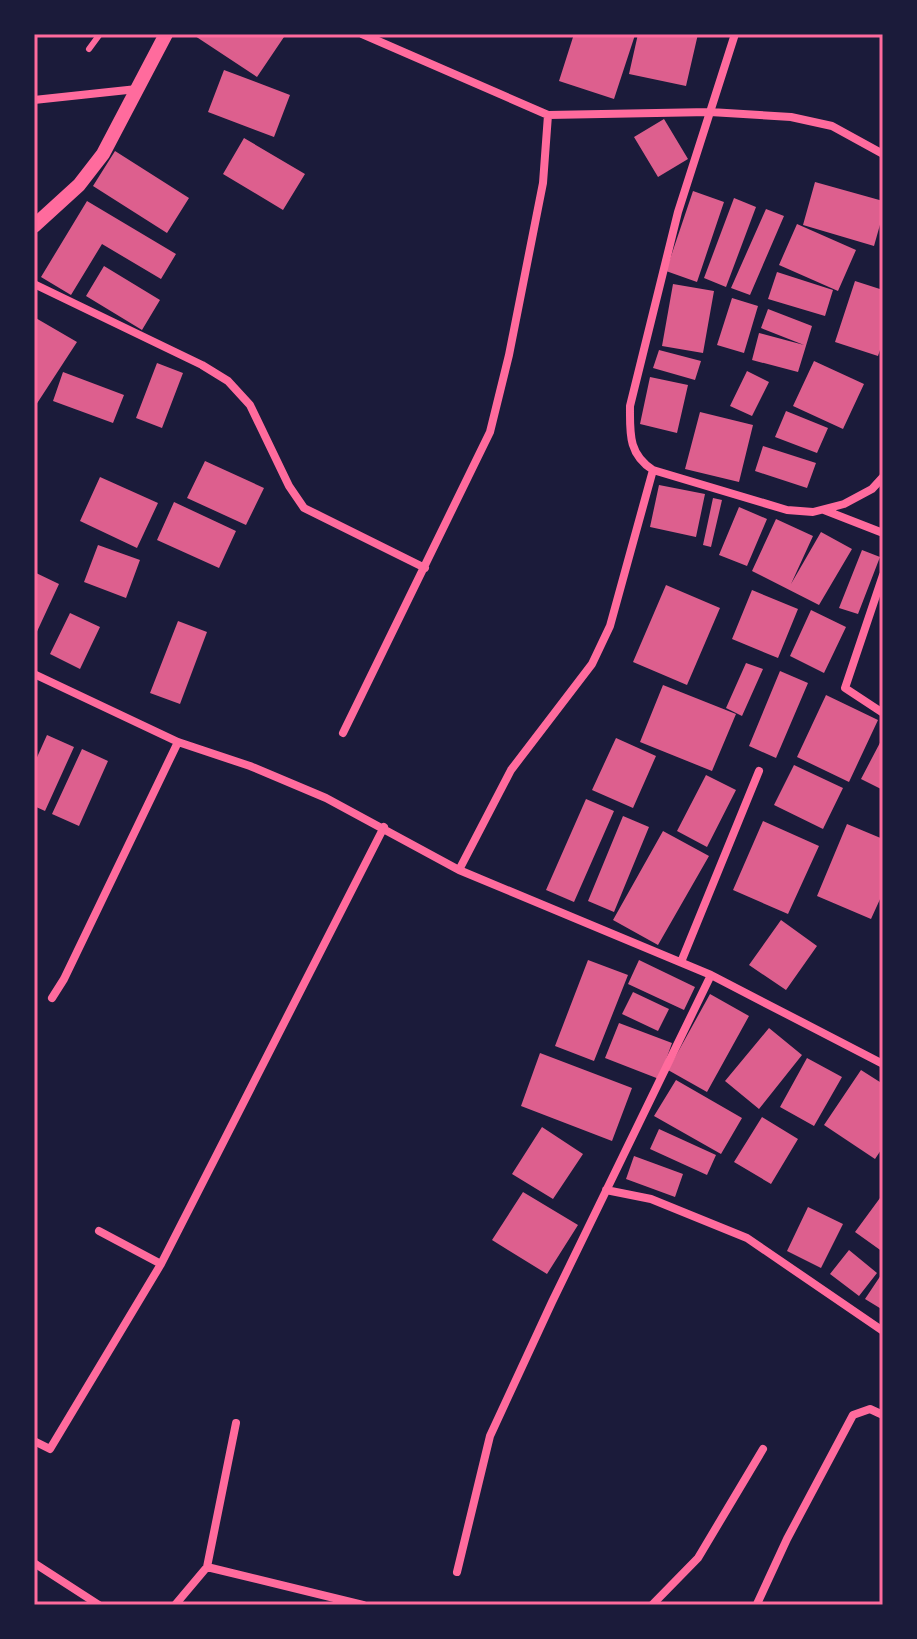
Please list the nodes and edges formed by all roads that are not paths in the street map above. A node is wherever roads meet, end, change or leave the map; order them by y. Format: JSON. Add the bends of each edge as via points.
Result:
{"nodes":[{"id":1,"x":100,"y":34,"type":"edge"},
{"id":2,"x":166,"y":34,"type":"edge"},
{"id":3,"x":362,"y":34,"type":"edge"},
{"id":4,"x":735,"y":34,"type":"edge"},
{"id":5,"x":89,"y":49,"type":"dead end"},
{"id":6,"x":138,"y":89,"type":"junction"},
{"id":7,"x":34,"y":100,"type":"edge"},
{"id":8,"x":710,"y":112,"type":"junction"},
{"id":9,"x":548,"y":115,"type":"junction"},
{"id":10,"x":883,"y":154,"type":"edge"},
{"id":11,"x":34,"y":226,"type":"edge"},
{"id":12,"x":34,"y":284,"type":"edge"},
{"id":13,"x":653,"y":470,"type":"junction"},
{"id":14,"x":883,"y":477,"type":"edge"},
{"id":15,"x":823,"y":510,"type":"junction"},
{"id":16,"x":883,"y":533,"type":"edge"},
{"id":17,"x":425,"y":568,"type":"junction"},
{"id":18,"x":883,"y":575,"type":"edge"},
{"id":19,"x":34,"y":674,"type":"edge"},
{"id":20,"x":883,"y":713,"type":"edge"},
{"id":21,"x":343,"y":733,"type":"dead end"},
{"id":22,"x":178,"y":742,"type":"junction"},
{"id":23,"x":759,"y":771,"type":"dead end"},
{"id":24,"x":384,"y":827,"type":"junction"},
{"id":25,"x":459,"y":870,"type":"junction"},
{"id":26,"x":681,"y":962,"type":"junction"},
{"id":27,"x":711,"y":975,"type":"junction"},
{"id":28,"x":52,"y":998,"type":"dead end"},
{"id":29,"x":883,"y":1064,"type":"edge"},
{"id":30,"x":606,"y":1190,"type":"junction"},
{"id":31,"x":99,"y":1231,"type":"dead end"},
{"id":32,"x":161,"y":1264,"type":"junction"},
{"id":33,"x":883,"y":1331,"type":"edge"},
{"id":34,"x":883,"y":1415,"type":"edge"},
{"id":35,"x":236,"y":1423,"type":"dead end"},
{"id":36,"x":34,"y":1441,"type":"edge"},
{"id":37,"x":763,"y":1449,"type":"dead end"},
{"id":38,"x":34,"y":1563,"type":"edge"},
{"id":39,"x":207,"y":1567,"type":"junction"},
{"id":40,"x":457,"y":1572,"type":"dead end"},
{"id":41,"x":757,"y":1604,"type":"edge"},
{"id":42,"x":99,"y":1605,"type":"edge"},
{"id":43,"x":175,"y":1605,"type":"edge"},
{"id":44,"x":363,"y":1605,"type":"edge"},
{"id":45,"x":652,"y":1605,"type":"edge"}],
"edges":[{"from":1,"to":5,"type":"lane"},
{"from":2,"to":6,"type":"street"},
{"from":3,"to":9,"type":"street"},
{"from":4,"to":8,"type":"street"},
{"from":6,"to":7,"type":"street"},
{"from":6,"to":11,"type":"street","via":[[103,154],[79,185]]},
{"from":8,"to":9,"type":"street"},
{"from":8,"to":10,"type":"street","via":[[791,117],[832,126]]},
{"from":8,"to":13,"type":"street","via":[[678,212],[630,406],[635,455]]},
{"from":9,"to":17,"type":"street","via":[[533,238],[490,432]]},
{"from":12,"to":17,"type":"street","via":[[228,381],[250,405],[304,508]]},
{"from":13,"to":15,"type":"street","via":[[787,510]]},
{"from":13,"to":25,"type":"street","via":[[610,626],[592,664],[511,770]]},
{"from":14,"to":15,"type":"street","via":[[872,489]]},
{"from":15,"to":16,"type":"street"},
{"from":17,"to":21,"type":"street"},
{"from":18,"to":20,"type":"street","via":[[845,688]]},
{"from":19,"to":22,"type":"street"},
{"from":22,"to":24,"type":"street","via":[[250,766]]},
{"from":22,"to":28,"type":"street"},
{"from":23,"to":26,"type":"street"},
{"from":24,"to":25,"type":"street"},
{"from":24,"to":32,"type":"street"},
{"from":25,"to":26,"type":"street"},
{"from":26,"to":27,"type":"street"},
{"from":27,"to":29,"type":"street"},
{"from":27,"to":30,"type":"street"},
{"from":30,"to":33,"type":"street","via":[[651,1199],[747,1238]]},
{"from":30,"to":40,"type":"street","via":[[490,1436]]},
{"from":31,"to":32,"type":"street"},
{"from":32,"to":36,"type":"street","via":[[50,1449]]},
{"from":34,"to":41,"type":"street","via":[[870,1409],[853,1415]]},
{"from":35,"to":39,"type":"street"},
{"from":37,"to":45,"type":"street","via":[[698,1558]]},
{"from":38,"to":42,"type":"street"},
{"from":39,"to":43,"type":"street"},
{"from":39,"to":44,"type":"street"}]}
